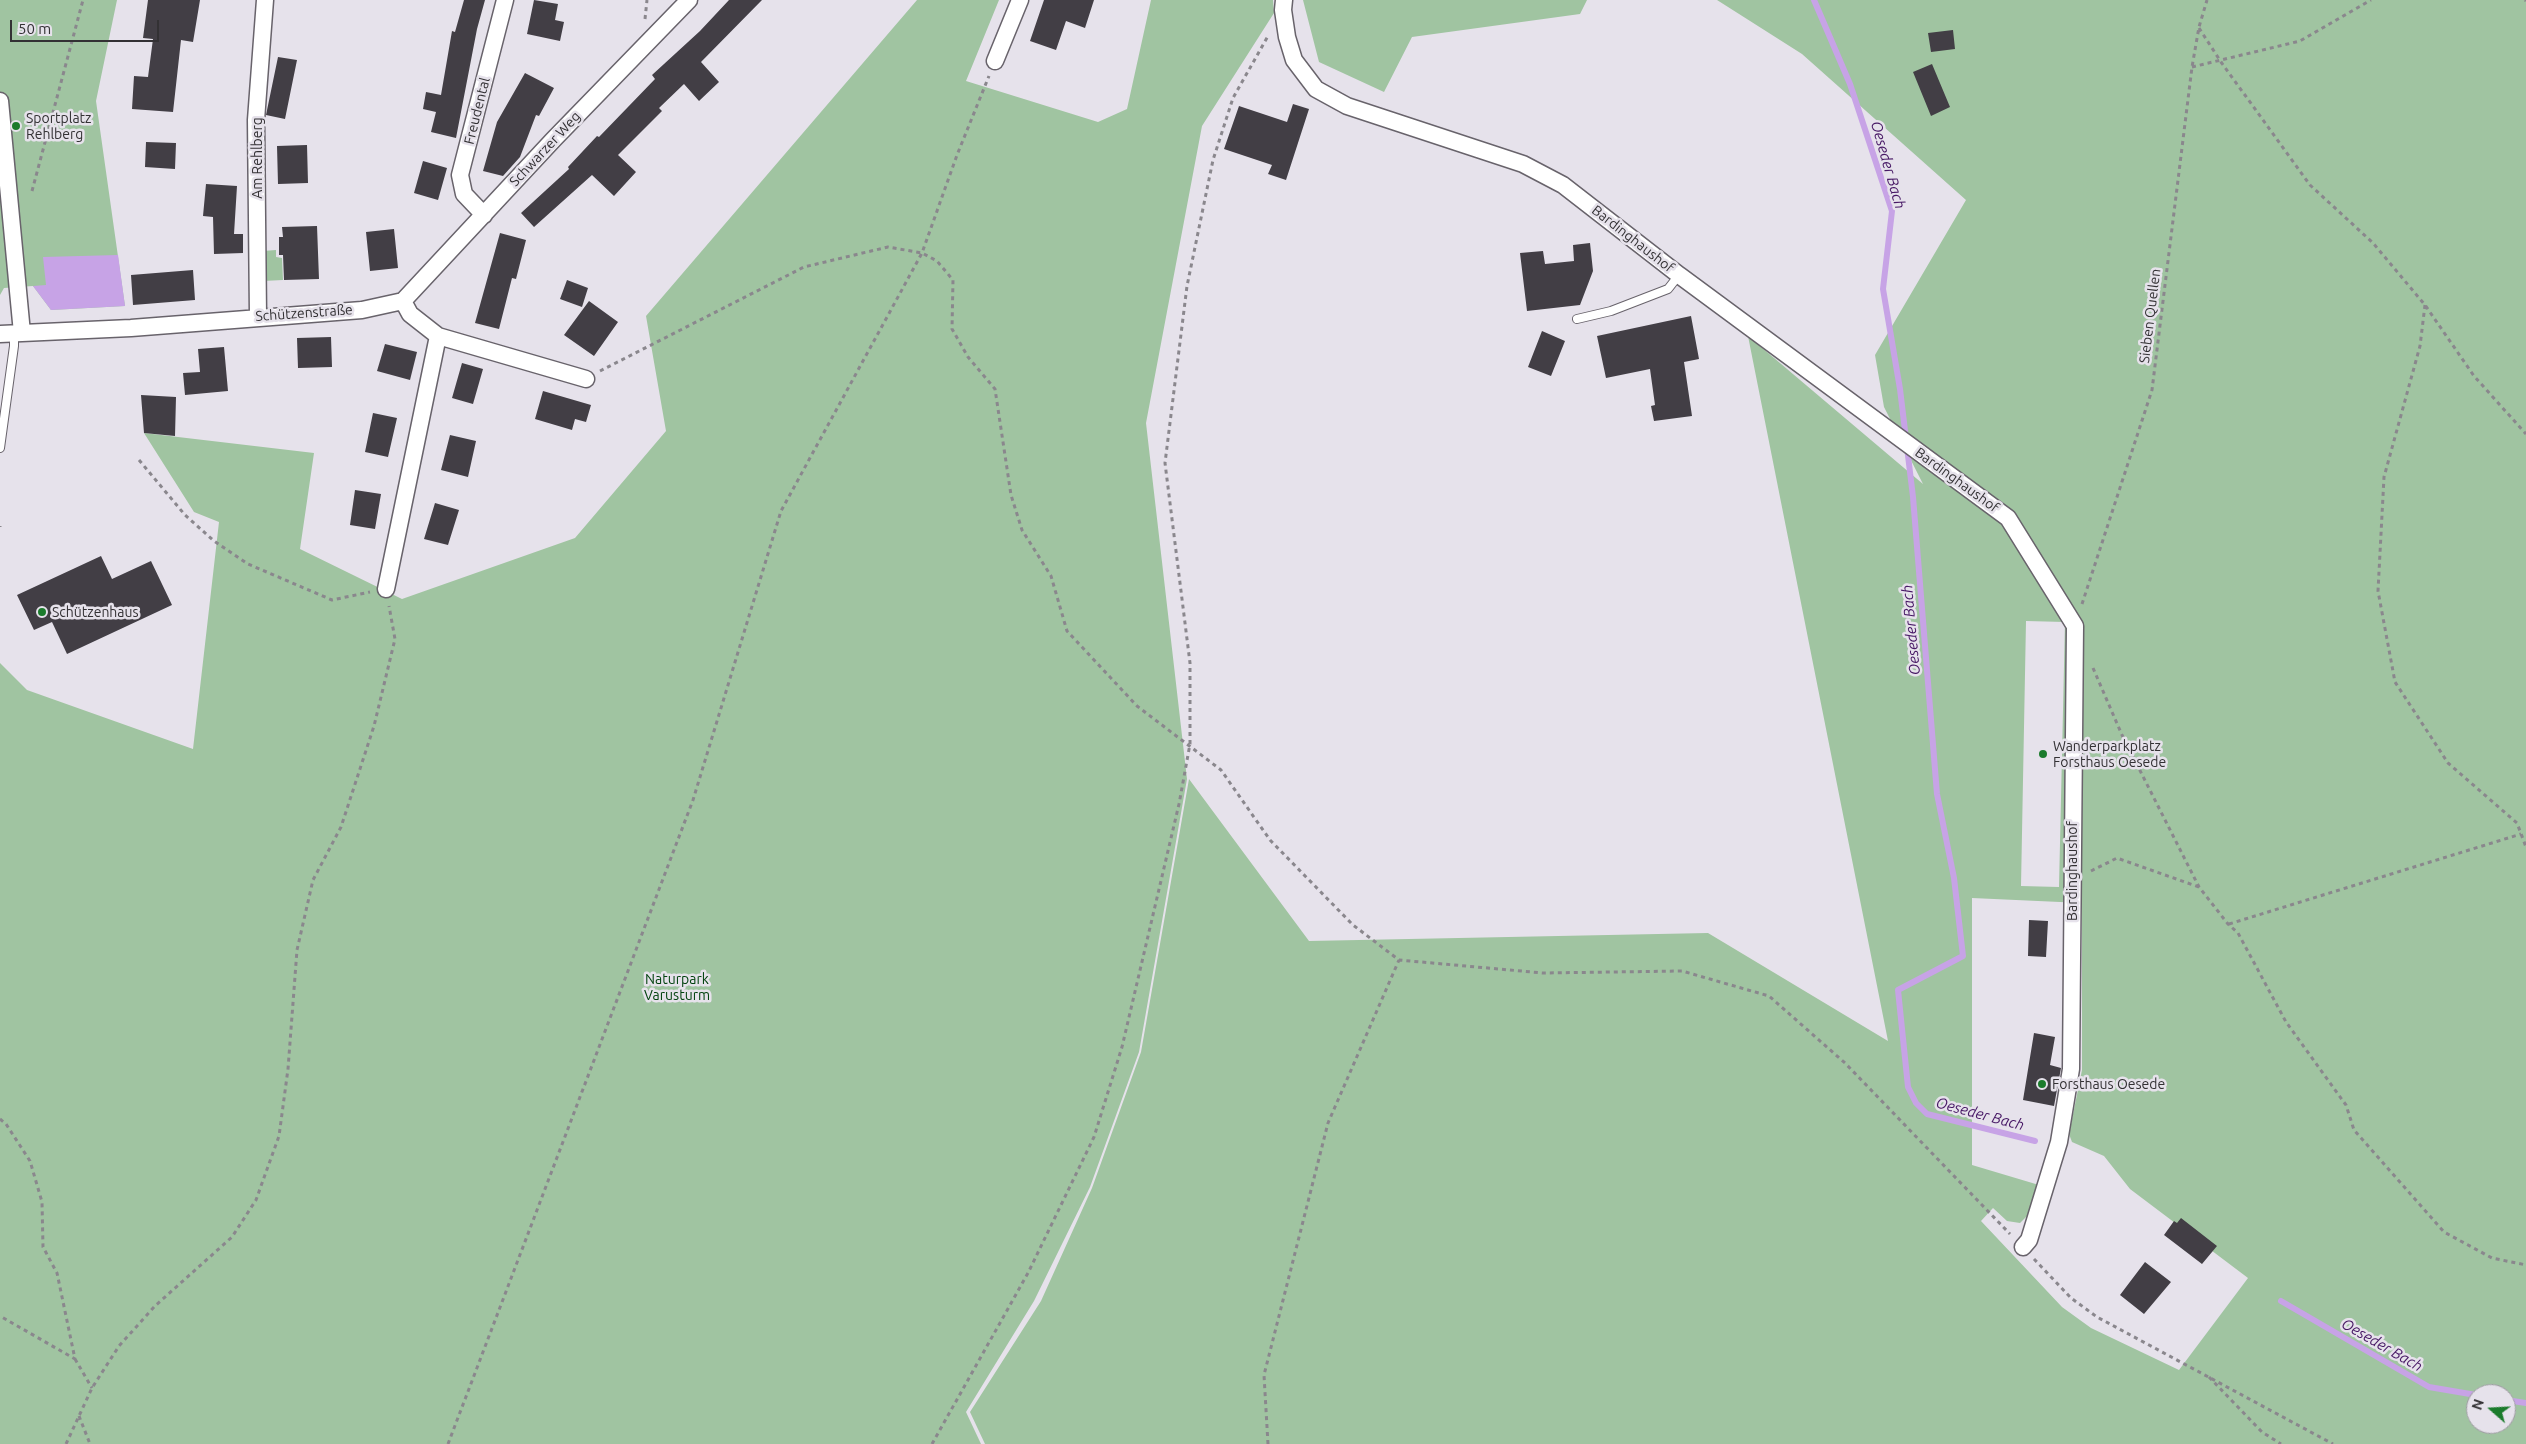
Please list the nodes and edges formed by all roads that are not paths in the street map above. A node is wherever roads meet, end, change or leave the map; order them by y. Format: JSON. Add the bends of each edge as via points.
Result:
{"nodes":[{"id":1,"x":265,"y":0,"type":"edge"},
{"id":2,"x":505,"y":0,"type":"edge"},
{"id":3,"x":689,"y":0,"type":"edge"},
{"id":4,"x":1020,"y":0,"type":"edge"},
{"id":5,"x":1284,"y":5,"type":"edge"},
{"id":6,"x":995,"y":61,"type":"road end"},
{"id":7,"x":0,"y":100,"type":"edge"},
{"id":8,"x":484,"y":215,"type":"junction"},
{"id":9,"x":1679,"y":275,"type":"junction"},
{"id":10,"x":403,"y":301,"type":"junction"},
{"id":11,"x":258,"y":316,"type":"junction"},
{"id":12,"x":1578,"y":319,"type":"dead end"},
{"id":13,"x":12,"y":333,"type":"edge"},
{"id":14,"x":438,"y":336,"type":"junction"},
{"id":15,"x":586,"y":379,"type":"road end"},
{"id":16,"x":0,"y":448,"type":"edge"},
{"id":17,"x":386,"y":589,"type":"road end"},
{"id":18,"x":2023,"y":1247,"type":"road end"}],
"edges":[{"from":1,"to":11,"type":"street","name":"Am Rehlberg","via":[[256,120]]},
{"from":2,"to":8,"type":"street","name":"Freudental","via":[[460,175],[464,194]]},
{"from":3,"to":8,"type":"street","name":"Schwarzer Weg"},
{"from":4,"to":6,"type":"street"},
{"from":5,"to":9,"type":"street","name":"Bardinghaushof","via":[[1287,37],[1294,60],[1316,89],[1347,106],[1523,164],[1563,185]]},
{"from":7,"to":13,"type":"street"},
{"from":8,"to":10,"type":"street","name":"Schwarzer Weg"},
{"from":9,"to":12,"type":"lane","via":[[1668,289]]},
{"from":9,"to":18,"type":"street","name":"Bardinghaushof","via":[[2008,518],[2075,626],[2071,1069],[2059,1142],[2029,1240]]},
{"from":10,"to":11,"type":"street","name":"Schützenstraße","via":[[362,310]]},
{"from":10,"to":14,"type":"street","via":[[410,314]]},
{"from":11,"to":13,"type":"street","name":"Schützenstraße","via":[[131,328]]},
{"from":13,"to":16,"type":"lane","via":[[14,346]]},
{"from":14,"to":15,"type":"street"},
{"from":14,"to":17,"type":"street"}]}
